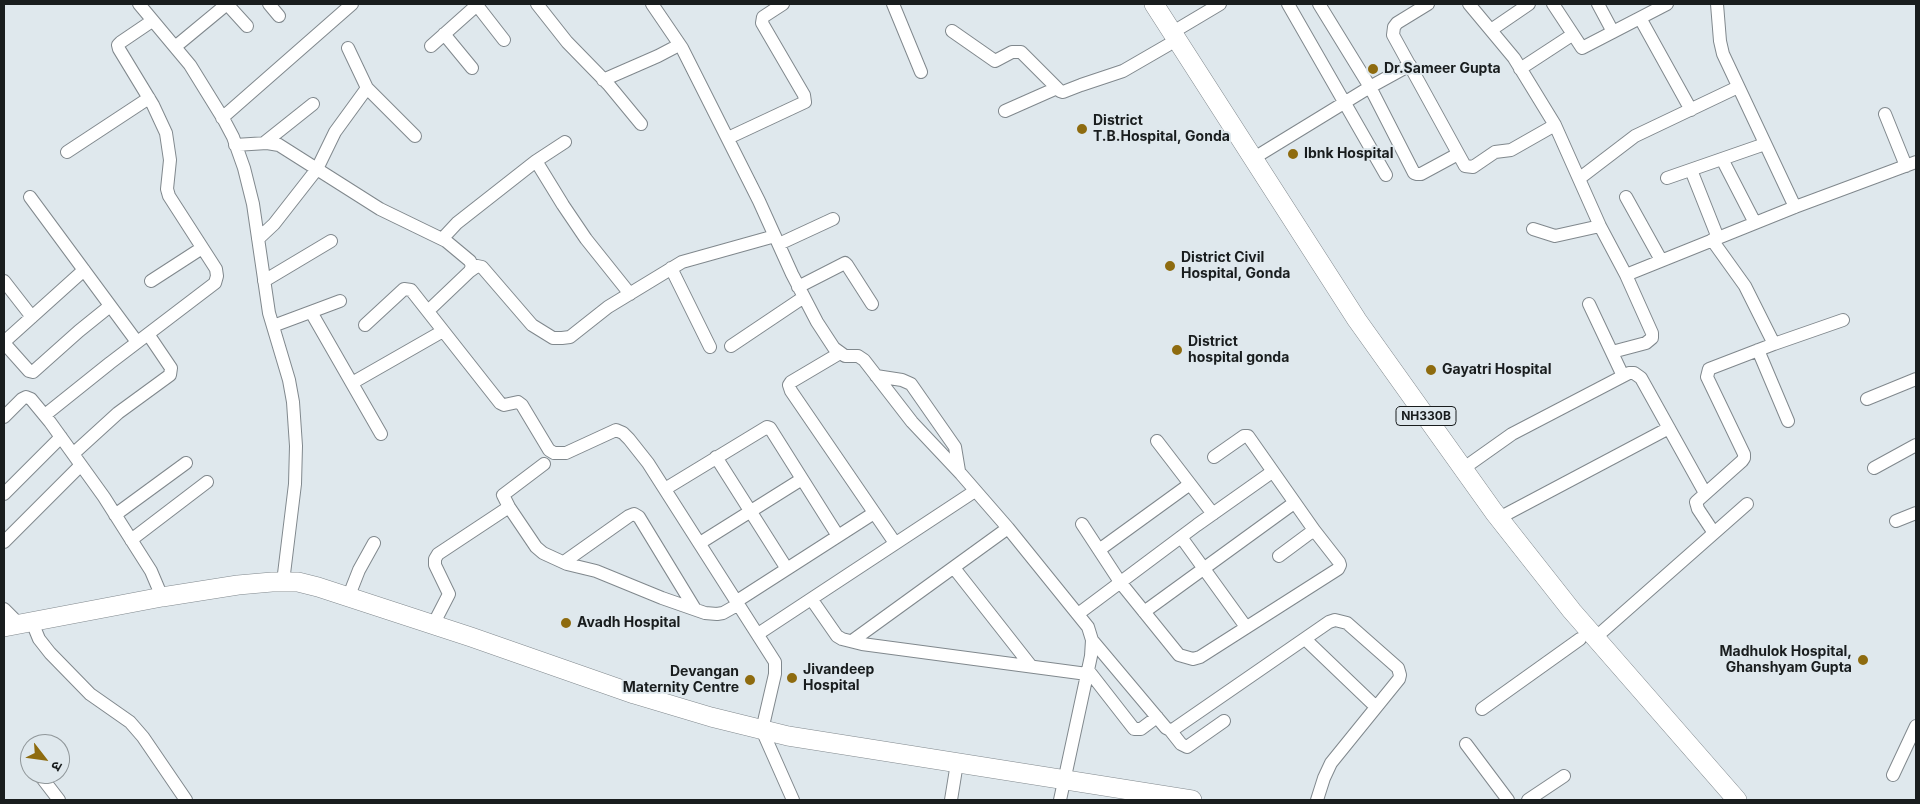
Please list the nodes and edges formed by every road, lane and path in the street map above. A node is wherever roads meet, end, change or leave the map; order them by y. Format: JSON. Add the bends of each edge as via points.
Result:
{"nodes":[{"id":1,"x":139,"y":4,"type":"edge"},
{"id":2,"x":227,"y":4,"type":"edge"},
{"id":3,"x":269,"y":4,"type":"edge"},
{"id":4,"x":352,"y":4,"type":"edge"},
{"id":5,"x":476,"y":4,"type":"edge"},
{"id":6,"x":537,"y":4,"type":"edge"},
{"id":7,"x":652,"y":4,"type":"edge"},
{"id":8,"x":783,"y":4,"type":"edge"},
{"id":9,"x":893,"y":4,"type":"edge"},
{"id":10,"x":1142,"y":4,"type":"edge"},
{"id":11,"x":1154,"y":4,"type":"edge"},
{"id":12,"x":1220,"y":4,"type":"edge"},
{"id":13,"x":1288,"y":4,"type":"edge"},
{"id":14,"x":1319,"y":4,"type":"edge"},
{"id":15,"x":1428,"y":4,"type":"edge"},
{"id":16,"x":1469,"y":4,"type":"edge"},
{"id":17,"x":1529,"y":4,"type":"edge"},
{"id":18,"x":1554,"y":4,"type":"edge"},
{"id":19,"x":1598,"y":4,"type":"edge"},
{"id":20,"x":1667,"y":4,"type":"edge"},
{"id":21,"x":1717,"y":4,"type":"edge"},
{"id":22,"x":280,"y":16,"type":"dead end"},
{"id":23,"x":1640,"y":18,"type":"junction"},
{"id":24,"x":152,"y":21,"type":"junction"},
{"id":25,"x":247,"y":26,"type":"dead end"},
{"id":26,"x":1491,"y":30,"type":"junction"},
{"id":27,"x":952,"y":31,"type":"dead end"},
{"id":28,"x":1613,"y":32,"type":"junction"},
{"id":29,"x":444,"y":34,"type":"junction"},
{"id":30,"x":1572,"y":34,"type":"junction"},
{"id":31,"x":1170,"y":38,"type":"junction"},
{"id":32,"x":504,"y":40,"type":"dead end"},
{"id":33,"x":679,"y":45,"type":"junction"},
{"id":34,"x":431,"y":46,"type":"dead end"},
{"id":35,"x":175,"y":47,"type":"junction"},
{"id":36,"x":348,"y":48,"type":"dead end"},
{"id":37,"x":1410,"y":65,"type":"junction"},
{"id":38,"x":472,"y":68,"type":"dead end"},
{"id":39,"x":1520,"y":69,"type":"junction"},
{"id":40,"x":921,"y":72,"type":"dead end"},
{"id":41,"x":603,"y":80,"type":"junction"},
{"id":42,"x":1370,"y":87,"type":"junction"},
{"id":43,"x":367,"y":88,"type":"junction"},
{"id":44,"x":1057,"y":88,"type":"junction"},
{"id":45,"x":1738,"y":88,"type":"junction"},
{"id":46,"x":149,"y":98,"type":"junction"},
{"id":47,"x":1344,"y":102,"type":"junction"},
{"id":48,"x":313,"y":104,"type":"dead end"},
{"id":49,"x":1691,"y":110,"type":"junction"},
{"id":50,"x":1005,"y":111,"type":"dead end"},
{"id":51,"x":1885,"y":114,"type":"dead end"},
{"id":52,"x":222,"y":118,"type":"junction"},
{"id":53,"x":641,"y":124,"type":"dead end"},
{"id":54,"x":1555,"y":125,"type":"junction"},
{"id":55,"x":415,"y":136,"type":"dead end"},
{"id":56,"x":728,"y":138,"type":"junction"},
{"id":57,"x":565,"y":142,"type":"dead end"},
{"id":58,"x":264,"y":143,"type":"junction"},
{"id":59,"x":1765,"y":144,"type":"junction"},
{"id":60,"x":236,"y":145,"type":"junction"},
{"id":61,"x":67,"y":152,"type":"dead end"},
{"id":62,"x":1458,"y":154,"type":"junction"},
{"id":63,"x":1254,"y":158,"type":"junction"},
{"id":64,"x":1722,"y":159,"type":"junction"},
{"id":65,"x":536,"y":161,"type":"junction"},
{"id":66,"x":1911,"y":164,"type":"edge"},
{"id":67,"x":317,"y":169,"type":"junction"},
{"id":68,"x":1691,"y":170,"type":"junction"},
{"id":69,"x":1386,"y":175,"type":"dead end"},
{"id":70,"x":1580,"y":178,"type":"junction"},
{"id":71,"x":1667,"y":178,"type":"dead end"},
{"id":72,"x":30,"y":196,"type":"dead end"},
{"id":73,"x":1626,"y":197,"type":"dead end"},
{"id":74,"x":1794,"y":207,"type":"junction"},
{"id":75,"x":833,"y":218,"type":"dead end"},
{"id":76,"x":1754,"y":223,"type":"junction"},
{"id":77,"x":1600,"y":226,"type":"junction"},
{"id":78,"x":1533,"y":229,"type":"dead end"},
{"id":79,"x":443,"y":238,"type":"junction"},
{"id":80,"x":1715,"y":239,"type":"junction"},
{"id":81,"x":258,"y":240,"type":"junction"},
{"id":82,"x":777,"y":240,"type":"junction"},
{"id":83,"x":331,"y":241,"type":"dead end"},
{"id":84,"x":202,"y":248,"type":"junction"},
{"id":85,"x":1661,"y":260,"type":"junction"},
{"id":86,"x":671,"y":268,"type":"junction"},
{"id":87,"x":84,"y":270,"type":"junction"},
{"id":88,"x":470,"y":271,"type":"junction"},
{"id":89,"x":1626,"y":275,"type":"junction"},
{"id":90,"x":4,"y":281,"type":"edge"},
{"id":91,"x":151,"y":281,"type":"dead end"},
{"id":92,"x":264,"y":281,"type":"junction"},
{"id":93,"x":801,"y":292,"type":"junction"},
{"id":94,"x":630,"y":294,"type":"junction"},
{"id":95,"x":340,"y":301,"type":"dead end"},
{"id":96,"x":872,"y":304,"type":"dead end"},
{"id":97,"x":1589,"y":304,"type":"dead end"},
{"id":98,"x":110,"y":306,"type":"junction"},
{"id":99,"x":428,"y":311,"type":"junction"},
{"id":100,"x":311,"y":312,"type":"junction"},
{"id":101,"x":32,"y":317,"type":"junction"},
{"id":102,"x":1843,"y":320,"type":"dead end"},
{"id":103,"x":272,"y":326,"type":"junction"},
{"id":104,"x":365,"y":326,"type":"dead end"},
{"id":105,"x":443,"y":331,"type":"junction"},
{"id":106,"x":148,"y":334,"type":"junction"},
{"id":107,"x":5,"y":340,"type":"edge"},
{"id":108,"x":137,"y":342,"type":"junction"},
{"id":109,"x":1774,"y":344,"type":"junction"},
{"id":110,"x":731,"y":346,"type":"dead end"},
{"id":111,"x":710,"y":347,"type":"dead end"},
{"id":112,"x":1758,"y":350,"type":"junction"},
{"id":113,"x":1612,"y":352,"type":"junction"},
{"id":114,"x":840,"y":353,"type":"junction"},
{"id":115,"x":876,"y":376,"type":"junction"},
{"id":116,"x":1623,"y":376,"type":"junction"},
{"id":117,"x":1916,"y":379,"type":"edge"},
{"id":118,"x":352,"y":383,"type":"junction"},
{"id":119,"x":1867,"y":399,"type":"dead end"},
{"id":120,"x":45,"y":415,"type":"junction"},
{"id":121,"x":4,"y":417,"type":"edge"},
{"id":122,"x":1788,"y":421,"type":"dead end"},
{"id":123,"x":1669,"y":428,"type":"junction"},
{"id":124,"x":381,"y":434,"type":"dead end"},
{"id":125,"x":61,"y":437,"type":"junction"},
{"id":126,"x":1157,"y":441,"type":"dead end"},
{"id":127,"x":1916,"y":445,"type":"edge"},
{"id":128,"x":73,"y":454,"type":"junction"},
{"id":129,"x":716,"y":458,"type":"junction"},
{"id":130,"x":1214,"y":458,"type":"dead end"},
{"id":131,"x":186,"y":463,"type":"dead end"},
{"id":132,"x":544,"y":464,"type":"dead end"},
{"id":133,"x":81,"y":465,"type":"junction"},
{"id":134,"x":1464,"y":468,"type":"junction"},
{"id":135,"x":1874,"y":468,"type":"dead end"},
{"id":136,"x":959,"y":471,"type":"junction"},
{"id":137,"x":1272,"y":472,"type":"junction"},
{"id":138,"x":802,"y":479,"type":"junction"},
{"id":139,"x":207,"y":482,"type":"dead end"},
{"id":140,"x":1190,"y":484,"type":"junction"},
{"id":141,"x":665,"y":489,"type":"junction"},
{"id":142,"x":975,"y":491,"type":"junction"},
{"id":143,"x":1705,"y":493,"type":"junction"},
{"id":144,"x":4,"y":494,"type":"edge"},
{"id":145,"x":1294,"y":503,"type":"junction"},
{"id":146,"x":1747,"y":504,"type":"dead end"},
{"id":147,"x":509,"y":507,"type":"junction"},
{"id":148,"x":749,"y":512,"type":"junction"},
{"id":149,"x":874,"y":513,"type":"junction"},
{"id":150,"x":1916,"y":513,"type":"edge"},
{"id":151,"x":1213,"y":514,"type":"junction"},
{"id":152,"x":115,"y":515,"type":"junction"},
{"id":153,"x":1499,"y":518,"type":"junction"},
{"id":154,"x":1896,"y":521,"type":"dead end"},
{"id":155,"x":1082,"y":524,"type":"dead end"},
{"id":156,"x":1008,"y":528,"type":"junction"},
{"id":157,"x":1314,"y":530,"type":"junction"},
{"id":158,"x":1714,"y":533,"type":"junction"},
{"id":159,"x":838,"y":536,"type":"junction"},
{"id":160,"x":1181,"y":537,"type":"junction"},
{"id":161,"x":131,"y":540,"type":"junction"},
{"id":162,"x":4,"y":542,"type":"edge"},
{"id":163,"x":700,"y":543,"type":"junction"},
{"id":164,"x":896,"y":543,"type":"junction"},
{"id":165,"x":374,"y":544,"type":"dead end"},
{"id":166,"x":1099,"y":550,"type":"junction"},
{"id":167,"x":1279,"y":556,"type":"dead end"},
{"id":168,"x":564,"y":562,"type":"junction"},
{"id":169,"x":954,"y":568,"type":"junction"},
{"id":170,"x":1204,"y":568,"type":"junction"},
{"id":171,"x":787,"y":569,"type":"junction"},
{"id":172,"x":283,"y":582,"type":"junction"},
{"id":173,"x":1120,"y":582,"type":"junction"},
{"id":174,"x":162,"y":597,"type":"junction"},
{"id":175,"x":348,"y":598,"type":"junction"},
{"id":176,"x":812,"y":600,"type":"junction"},
{"id":177,"x":738,"y":603,"type":"junction"},
{"id":178,"x":4,"y":609,"type":"edge"},
{"id":179,"x":695,"y":609,"type":"junction"},
{"id":180,"x":1144,"y":612,"type":"junction"},
{"id":181,"x":1078,"y":614,"type":"junction"},
{"id":182,"x":18,"y":624,"type":"edge"},
{"id":183,"x":433,"y":625,"type":"junction"},
{"id":184,"x":1246,"y":627,"type":"junction"},
{"id":185,"x":758,"y":634,"type":"junction"},
{"id":186,"x":1588,"y":638,"type":"junction"},
{"id":187,"x":1305,"y":639,"type":"junction"},
{"id":188,"x":1092,"y":640,"type":"junction"},
{"id":189,"x":852,"y":642,"type":"junction"},
{"id":190,"x":1031,"y":666,"type":"junction"},
{"id":191,"x":1088,"y":672,"type":"junction"},
{"id":192,"x":1376,"y":707,"type":"junction"},
{"id":193,"x":1482,"y":709,"type":"dead end"},
{"id":194,"x":1157,"y":717,"type":"junction"},
{"id":195,"x":1224,"y":721,"type":"dead end"},
{"id":196,"x":1916,"y":726,"type":"edge"},
{"id":197,"x":762,"y":730,"type":"junction"},
{"id":198,"x":1170,"y":730,"type":"junction"},
{"id":199,"x":1466,"y":744,"type":"dead end"},
{"id":200,"x":957,"y":763,"type":"junction"},
{"id":201,"x":1893,"y":775,"type":"dead end"},
{"id":202,"x":1564,"y":776,"type":"dead end"},
{"id":203,"x":1065,"y":781,"type":"junction"},
{"id":204,"x":47,"y":784,"type":"edge"},
{"id":205,"x":1131,"y":796,"type":"edge"},
{"id":206,"x":59,"y":800,"type":"edge"},
{"id":207,"x":186,"y":800,"type":"edge"},
{"id":208,"x":793,"y":800,"type":"edge"},
{"id":209,"x":951,"y":800,"type":"edge"},
{"id":210,"x":1060,"y":800,"type":"edge"},
{"id":211,"x":1192,"y":800,"type":"edge"},
{"id":212,"x":1317,"y":800,"type":"edge"},
{"id":213,"x":1508,"y":800,"type":"edge"},
{"id":214,"x":1528,"y":800,"type":"edge"},
{"id":215,"x":1721,"y":800,"type":"edge"},
{"id":216,"x":1737,"y":800,"type":"edge"}],
"edges":[{"from":1,"to":24,"type":"street"},
{"from":2,"to":25,"type":"street"},
{"from":2,"to":35,"type":"street"},
{"from":3,"to":22,"type":"street"},
{"from":4,"to":52,"type":"street"},
{"from":5,"to":29,"type":"street"},
{"from":5,"to":32,"type":"street"},
{"from":6,"to":41,"type":"street"},
{"from":7,"to":33,"type":"street"},
{"from":8,"to":56,"type":"street","via":[[763,17],[762,23],[804,95],[804,102]]},
{"from":9,"to":40,"type":"street"},
{"from":10,"to":31,"type":"highway","number":"NH330B"},
{"from":11,"to":31,"type":"highway","number":"NH330B"},
{"from":12,"to":31,"type":"street"},
{"from":13,"to":47,"type":"street"},
{"from":14,"to":42,"type":"street"},
{"from":15,"to":37,"type":"street","via":[[1397,23],[1393,31]]},
{"from":16,"to":26,"type":"street"},
{"from":17,"to":26,"type":"street"},
{"from":18,"to":30,"type":"street"},
{"from":19,"to":28,"type":"street"},
{"from":20,"to":23,"type":"street"},
{"from":21,"to":45,"type":"street","via":[[1723,54]]},
{"from":23,"to":28,"type":"street"},
{"from":23,"to":49,"type":"street"},
{"from":24,"to":35,"type":"street"},
{"from":24,"to":46,"type":"street","via":[[118,45]]},
{"from":26,"to":39,"type":"street"},
{"from":27,"to":44,"type":"street","via":[[995,61],[1012,52],[1021,52]]},
{"from":28,"to":30,"type":"street","via":[[1582,48]]},
{"from":29,"to":34,"type":"street"},
{"from":29,"to":38,"type":"street"},
{"from":30,"to":39,"type":"street"},
{"from":31,"to":44,"type":"street","via":[[1123,71],[1067,92]]},
{"from":31,"to":63,"type":"highway","number":"NH330B"},
{"from":31,"to":186,"type":"highway","number":"NH330B","via":[[1358,334],[1498,533]]},
{"from":33,"to":41,"type":"street"},
{"from":33,"to":56,"type":"street"},
{"from":35,"to":52,"type":"street","via":[[190,65]]},
{"from":36,"to":43,"type":"street"},
{"from":37,"to":42,"type":"street"},
{"from":37,"to":62,"type":"street"},
{"from":39,"to":54,"type":"street"},
{"from":41,"to":53,"type":"street"},
{"from":42,"to":47,"type":"street"},
{"from":42,"to":62,"type":"street","via":[[1414,172],[1421,174]]},
{"from":43,"to":55,"type":"street"},
{"from":43,"to":67,"type":"street","via":[[335,132]]},
{"from":44,"to":50,"type":"street"},
{"from":45,"to":49,"type":"street"},
{"from":45,"to":59,"type":"street"},
{"from":46,"to":61,"type":"street"},
{"from":46,"to":84,"type":"street","via":[[166,133],[170,160],[169,196]]},
{"from":47,"to":63,"type":"street"},
{"from":47,"to":69,"type":"street"},
{"from":48,"to":58,"type":"street"},
{"from":49,"to":70,"type":"street","via":[[1635,136]]},
{"from":51,"to":66,"type":"street"},
{"from":52,"to":60,"type":"street"},
{"from":54,"to":62,"type":"street","via":[[1511,150],[1495,152],[1473,167],[1465,166]]},
{"from":54,"to":70,"type":"street"},
{"from":56,"to":82,"type":"street"},
{"from":57,"to":65,"type":"street"},
{"from":58,"to":60,"type":"street"},
{"from":58,"to":67,"type":"street","via":[[279,145]]},
{"from":59,"to":64,"type":"street"},
{"from":59,"to":74,"type":"street"},
{"from":60,"to":81,"type":"street","via":[[253,204]]},
{"from":63,"to":134,"type":"highway","number":"NH330B","via":[[1357,320]]},
{"from":64,"to":68,"type":"street"},
{"from":64,"to":76,"type":"street"},
{"from":65,"to":79,"type":"street","via":[[457,223]]},
{"from":65,"to":94,"type":"street","via":[[582,232]]},
{"from":66,"to":74,"type":"street"},
{"from":67,"to":79,"type":"street","via":[[380,209]]},
{"from":67,"to":81,"type":"street"},
{"from":68,"to":71,"type":"street"},
{"from":68,"to":80,"type":"street"},
{"from":70,"to":77,"type":"street"},
{"from":72,"to":87,"type":"street"},
{"from":73,"to":85,"type":"street"},
{"from":74,"to":76,"type":"street"},
{"from":75,"to":82,"type":"street"},
{"from":76,"to":80,"type":"street"},
{"from":77,"to":78,"type":"street","via":[[1555,236]]},
{"from":77,"to":89,"type":"street"},
{"from":79,"to":88,"type":"street","via":[[470,261]]},
{"from":80,"to":85,"type":"street"},
{"from":80,"to":109,"type":"street","via":[[1745,286]]},
{"from":81,"to":92,"type":"street"},
{"from":82,"to":86,"type":"street","via":[[694,257]]},
{"from":82,"to":93,"type":"street"},
{"from":83,"to":92,"type":"street"},
{"from":84,"to":91,"type":"street"},
{"from":84,"to":106,"type":"street","via":[[216,269],[215,283]]},
{"from":85,"to":89,"type":"street"},
{"from":86,"to":94,"type":"street"},
{"from":86,"to":111,"type":"street"},
{"from":87,"to":98,"type":"street"},
{"from":87,"to":101,"type":"street"},
{"from":88,"to":94,"type":"street","via":[[477,266],[482,267],[532,325],[553,338],[570,336]]},
{"from":88,"to":99,"type":"street"},
{"from":89,"to":113,"type":"street","via":[[1652,338],[1646,343]]},
{"from":90,"to":101,"type":"street"},
{"from":92,"to":103,"type":"street"},
{"from":93,"to":96,"type":"street","via":[[845,263]]},
{"from":93,"to":110,"type":"street"},
{"from":93,"to":114,"type":"street","via":[[816,322]]},
{"from":95,"to":100,"type":"street"},
{"from":97,"to":113,"type":"street"},
{"from":98,"to":107,"type":"street","via":[[33,372]]},
{"from":98,"to":108,"type":"street"},
{"from":99,"to":104,"type":"street","via":[[411,290],[404,289]]},
{"from":99,"to":105,"type":"street"},
{"from":100,"to":103,"type":"street"},
{"from":100,"to":118,"type":"street"},
{"from":101,"to":107,"type":"street"},
{"from":102,"to":109,"type":"street"},
{"from":103,"to":172,"type":"street","via":[[289,380],[296,446],[295,484]]},
{"from":105,"to":118,"type":"street"},
{"from":105,"to":141,"type":"street","via":[[500,403],[518,402],[522,405],[549,450],[566,453],[619,430],[648,463]]},
{"from":106,"to":108,"type":"street"},
{"from":106,"to":128,"type":"street","via":[[171,368],[170,375],[118,413]]},
{"from":108,"to":120,"type":"street"},
{"from":109,"to":112,"type":"street"},
{"from":112,"to":122,"type":"street"},
{"from":112,"to":143,"type":"street","via":[[1707,372],[1706,377],[1744,458]]},
{"from":113,"to":116,"type":"street"},
{"from":114,"to":115,"type":"street","via":[[858,356]]},
{"from":114,"to":149,"type":"street","via":[[789,386]]},
{"from":115,"to":136,"type":"street","via":[[912,422]]},
{"from":115,"to":136,"type":"street","via":[[911,384],[955,447]]},
{"from":116,"to":123,"type":"street","via":[[1634,373],[1641,378]]},
{"from":116,"to":134,"type":"street","via":[[1502,440]]},
{"from":117,"to":119,"type":"street"},
{"from":118,"to":124,"type":"street"},
{"from":120,"to":121,"type":"street","via":[[31,398],[26,397]]},
{"from":120,"to":125,"type":"street"},
{"from":123,"to":143,"type":"street"},
{"from":123,"to":153,"type":"street"},
{"from":125,"to":128,"type":"street"},
{"from":125,"to":144,"type":"street"},
{"from":126,"to":140,"type":"street"},
{"from":127,"to":135,"type":"street"},
{"from":128,"to":133,"type":"street"},
{"from":129,"to":138,"type":"street","via":[[767,426]]},
{"from":129,"to":141,"type":"street"},
{"from":129,"to":148,"type":"street"},
{"from":130,"to":137,"type":"street","via":[[1248,436]]},
{"from":131,"to":152,"type":"street"},
{"from":132,"to":147,"type":"street","via":[[505,493]]},
{"from":133,"to":152,"type":"street"},
{"from":133,"to":162,"type":"street"},
{"from":134,"to":153,"type":"highway","number":"NH330B"},
{"from":136,"to":142,"type":"street"},
{"from":137,"to":145,"type":"street"},
{"from":137,"to":151,"type":"street"},
{"from":138,"to":148,"type":"street"},
{"from":138,"to":159,"type":"street"},
{"from":139,"to":161,"type":"street"},
{"from":140,"to":151,"type":"street"},
{"from":140,"to":166,"type":"street"},
{"from":141,"to":163,"type":"street"},
{"from":142,"to":156,"type":"street"},
{"from":142,"to":164,"type":"street"},
{"from":143,"to":158,"type":"street","via":[[1698,498],[1696,506]]},
{"from":145,"to":157,"type":"street"},
{"from":145,"to":170,"type":"street"},
{"from":146,"to":158,"type":"street"},
{"from":147,"to":168,"type":"street","via":[[536,547]]},
{"from":147,"to":183,"type":"street","via":[[438,554],[435,565],[449,594]]},
{"from":148,"to":163,"type":"street"},
{"from":148,"to":171,"type":"street"},
{"from":149,"to":159,"type":"street"},
{"from":149,"to":164,"type":"street"},
{"from":150,"to":154,"type":"street"},
{"from":151,"to":160,"type":"street"},
{"from":152,"to":161,"type":"street"},
{"from":153,"to":186,"type":"highway","number":"NH330B"},
{"from":155,"to":166,"type":"street"},
{"from":156,"to":169,"type":"street"},
{"from":156,"to":181,"type":"street"},
{"from":157,"to":167,"type":"street"},
{"from":157,"to":184,"type":"street","via":[[1340,562],[1338,569]]},
{"from":158,"to":186,"type":"street"},
{"from":159,"to":171,"type":"street"},
{"from":160,"to":170,"type":"street"},
{"from":160,"to":173,"type":"street"},
{"from":161,"to":174,"type":"street","via":[[151,571]]},
{"from":163,"to":177,"type":"street"},
{"from":164,"to":176,"type":"street"},
{"from":165,"to":175,"type":"street"},
{"from":166,"to":173,"type":"street"},
{"from":168,"to":179,"type":"street"},
{"from":168,"to":179,"type":"street","via":[[634,514],[639,517]]},
{"from":169,"to":189,"type":"street"},
{"from":169,"to":190,"type":"street"},
{"from":170,"to":180,"type":"street"},
{"from":170,"to":184,"type":"street"},
{"from":171,"to":177,"type":"street"},
{"from":172,"to":174,"type":"highway","via":[[238,585]]},
{"from":172,"to":175,"type":"highway","via":[[311,585]]},
{"from":173,"to":180,"type":"street"},
{"from":173,"to":181,"type":"street"},
{"from":174,"to":182,"type":"highway"},
{"from":175,"to":183,"type":"highway"},
{"from":176,"to":185,"type":"street"},
{"from":176,"to":189,"type":"street","via":[[837,636]]},
{"from":177,"to":179,"type":"street","via":[[716,614]]},
{"from":177,"to":185,"type":"street"},
{"from":178,"to":182,"type":"street"},
{"from":180,"to":184,"type":"street","via":[[1179,656],[1185,658],[1200,657]]},
{"from":181,"to":188,"type":"street","via":[[1088,626]]},
{"from":182,"to":207,"type":"street","via":[[90,694],[130,722]]},
{"from":183,"to":197,"type":"highway","via":[[711,718]]},
{"from":185,"to":197,"type":"street","via":[[775,662]]},
{"from":186,"to":193,"type":"street"},
{"from":186,"to":215,"type":"highway","number":"NH330B"},
{"from":186,"to":216,"type":"highway","number":"NH330B"},
{"from":187,"to":192,"type":"street"},
{"from":187,"to":192,"type":"street","via":[[1329,622],[1342,620],[1398,668],[1399,680]]},
{"from":187,"to":198,"type":"street"},
{"from":188,"to":191,"type":"street"},
{"from":188,"to":194,"type":"street"},
{"from":189,"to":190,"type":"street"},
{"from":190,"to":191,"type":"street"},
{"from":191,"to":194,"type":"street","via":[[1134,730],[1141,729]]},
{"from":191,"to":203,"type":"street"},
{"from":192,"to":212,"type":"street","via":[[1331,763]]},
{"from":194,"to":198,"type":"street"},
{"from":195,"to":198,"type":"street","via":[[1187,747]]},
{"from":196,"to":201,"type":"street"},
{"from":197,"to":200,"type":"highway"},
{"from":197,"to":208,"type":"street"},
{"from":199,"to":213,"type":"street"},
{"from":200,"to":203,"type":"highway"},
{"from":200,"to":209,"type":"street"},
{"from":202,"to":214,"type":"street"},
{"from":203,"to":205,"type":"highway"},
{"from":203,"to":210,"type":"street"},
{"from":204,"to":206,"type":"street"},
{"from":205,"to":211,"type":"highway"}]}
